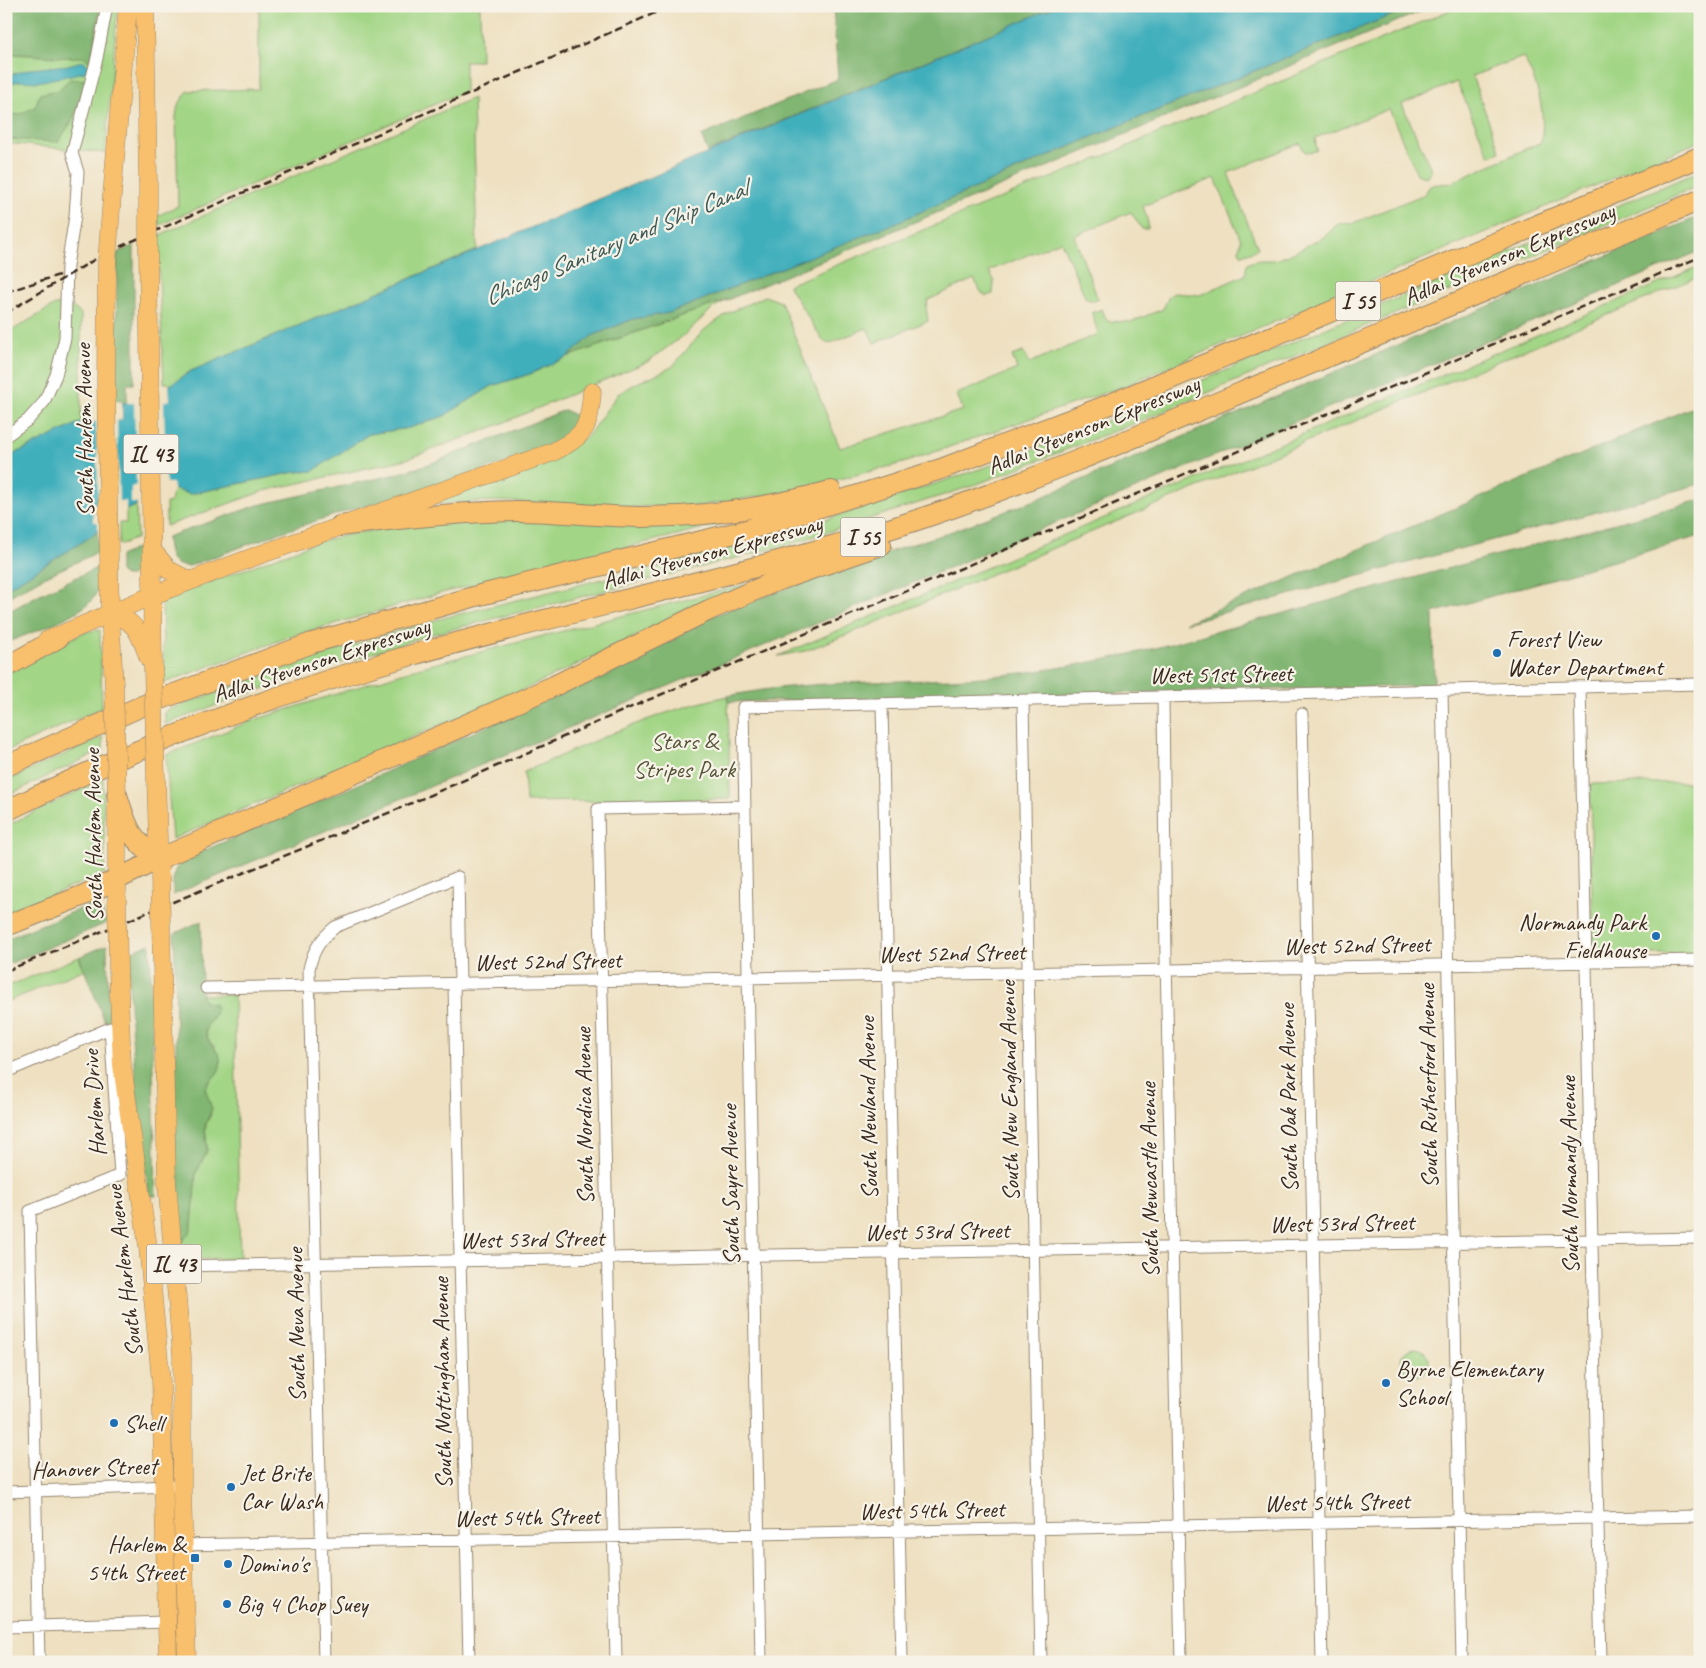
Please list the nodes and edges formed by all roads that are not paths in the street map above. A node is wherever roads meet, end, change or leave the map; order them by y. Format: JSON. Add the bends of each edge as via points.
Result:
{"nodes":[{"id":1,"x":107,"y":6,"type":"edge"},
{"id":2,"x":128,"y":6,"type":"edge"},
{"id":3,"x":146,"y":6,"type":"edge"},
{"id":4,"x":1700,"y":157,"type":"edge"},
{"id":5,"x":1700,"y":200,"type":"edge"},
{"id":6,"x":592,"y":392,"type":"dead end"},
{"id":7,"x":6,"y":436,"type":"edge"},
{"id":8,"x":1014,"y":442,"type":"junction"},
{"id":9,"x":1092,"y":455,"type":"junction"},
{"id":10,"x":340,"y":526,"type":"junction"},
{"id":11,"x":152,"y":550,"type":"junction"},
{"id":12,"x":190,"y":581,"type":"junction"},
{"id":13,"x":153,"y":595,"type":"junction"},
{"id":14,"x":110,"y":613,"type":"junction"},
{"id":15,"x":58,"y":638,"type":"junction"},
{"id":16,"x":6,"y":656,"type":"edge"},
{"id":17,"x":6,"y":667,"type":"edge"},
{"id":18,"x":153,"y":669,"type":"junction"},
{"id":19,"x":1700,"y":684,"type":"edge"},
{"id":20,"x":1580,"y":687,"type":"junction"},
{"id":21,"x":1442,"y":690,"type":"junction"},
{"id":22,"x":1163,"y":697,"type":"junction"},
{"id":23,"x":1023,"y":700,"type":"junction"},
{"id":24,"x":882,"y":704,"type":"junction"},
{"id":25,"x":743,"y":707,"type":"joint"},
{"id":26,"x":1302,"y":714,"type":"dead end"},
{"id":27,"x":6,"y":766,"type":"edge"},
{"id":28,"x":117,"y":795,"type":"junction"},
{"id":29,"x":745,"y":806,"type":"junction"},
{"id":30,"x":6,"y":811,"type":"edge"},
{"id":31,"x":159,"y":867,"type":"junction"},
{"id":32,"x":458,"y":877,"type":"joint"},
{"id":33,"x":107,"y":896,"type":"junction"},
{"id":34,"x":6,"y":926,"type":"edge"},
{"id":35,"x":1700,"y":960,"type":"edge"},
{"id":36,"x":1586,"y":962,"type":"junction"},
{"id":37,"x":1446,"y":964,"type":"junction"},
{"id":38,"x":1306,"y":967,"type":"junction"},
{"id":39,"x":1166,"y":970,"type":"junction"},
{"id":40,"x":1028,"y":973,"type":"junction"},
{"id":41,"x":886,"y":975,"type":"junction"},
{"id":42,"x":748,"y":978,"type":"junction"},
{"id":43,"x":602,"y":981,"type":"junction"},
{"id":44,"x":457,"y":984,"type":"junction"},
{"id":45,"x":309,"y":986,"type":"junction"},
{"id":46,"x":206,"y":988,"type":"dead end"},
{"id":47,"x":6,"y":1072,"type":"edge"},
{"id":48,"x":1700,"y":1238,"type":"edge"},
{"id":49,"x":1591,"y":1240,"type":"junction"},
{"id":50,"x":1452,"y":1242,"type":"junction"},
{"id":51,"x":1312,"y":1244,"type":"junction"},
{"id":52,"x":1172,"y":1248,"type":"junction"},
{"id":53,"x":1032,"y":1251,"type":"junction"},
{"id":54,"x":893,"y":1254,"type":"junction"},
{"id":55,"x":752,"y":1256,"type":"junction"},
{"id":56,"x":608,"y":1258,"type":"junction"},
{"id":57,"x":460,"y":1262,"type":"junction"},
{"id":58,"x":316,"y":1264,"type":"junction"},
{"id":59,"x":174,"y":1266,"type":"junction"},
{"id":60,"x":164,"y":1486,"type":"junction"},
{"id":61,"x":182,"y":1486,"type":"junction"},
{"id":62,"x":35,"y":1491,"type":"junction"},
{"id":63,"x":6,"y":1492,"type":"edge"},
{"id":64,"x":1700,"y":1516,"type":"edge"},
{"id":65,"x":1598,"y":1518,"type":"junction"},
{"id":66,"x":1458,"y":1521,"type":"junction"},
{"id":67,"x":1318,"y":1524,"type":"junction"},
{"id":68,"x":1178,"y":1526,"type":"junction"},
{"id":69,"x":1038,"y":1529,"type":"junction"},
{"id":70,"x":898,"y":1532,"type":"junction"},
{"id":71,"x":758,"y":1534,"type":"junction"},
{"id":72,"x":613,"y":1537,"type":"junction"},
{"id":73,"x":466,"y":1540,"type":"junction"},
{"id":74,"x":321,"y":1543,"type":"junction"},
{"id":75,"x":184,"y":1545,"type":"junction"},
{"id":76,"x":165,"y":1546,"type":"junction"},
{"id":77,"x":166,"y":1622,"type":"junction"},
{"id":78,"x":38,"y":1626,"type":"junction"},
{"id":79,"x":6,"y":1627,"type":"edge"},
{"id":80,"x":39,"y":1662,"type":"edge"},
{"id":81,"x":168,"y":1662,"type":"edge"},
{"id":82,"x":187,"y":1662,"type":"edge"},
{"id":83,"x":324,"y":1662,"type":"edge"},
{"id":84,"x":469,"y":1662,"type":"edge"},
{"id":85,"x":616,"y":1662,"type":"edge"},
{"id":86,"x":761,"y":1662,"type":"edge"},
{"id":87,"x":902,"y":1662,"type":"edge"},
{"id":88,"x":1041,"y":1662,"type":"edge"},
{"id":89,"x":1181,"y":1662,"type":"edge"},
{"id":90,"x":1322,"y":1662,"type":"edge"},
{"id":91,"x":1462,"y":1662,"type":"edge"},
{"id":92,"x":1601,"y":1662,"type":"edge"}],
"edges":[{"from":1,"to":7,"type":"street","via":[[72,153],[78,172],[67,266],[65,338],[56,375],[44,402],[28,420]]},
{"from":2,"to":14,"type":"main road","name":"South Harlem Avenue","number":"IL 43","bridge":true,"via":[[106,302]]},
{"from":3,"to":11,"type":"main road","name":"South Harlem Avenue","number":"IL 43","bridge":true},
{"from":4,"to":8,"type":"highway","name":"Adlai Stevenson Expressway","number":"I 55"},
{"from":5,"to":9,"type":"highway","name":"Adlai Stevenson Expressway","number":"I 55"},
{"from":6,"to":10,"type":"main road","via":[[590,419],[582,432],[562,448]]},
{"from":8,"to":10,"type":"highway","via":[[810,496],[728,512],[643,517],[520,512],[444,513]]},
{"from":8,"to":27,"type":"highway","name":"Adlai Stevenson Expressway","number":"I 55","via":[[747,530],[480,595],[312,643],[142,706]]},
{"from":9,"to":30,"type":"highway","name":"Adlai Stevenson Expressway","number":"I 55","via":[[916,520],[824,549],[480,636],[348,674],[160,742]]},
{"from":9,"to":31,"type":"highway","via":[[1000,503],[776,581],[709,610],[528,698]]},
{"from":10,"to":12,"type":"main road"},
{"from":11,"to":12,"type":"main road","via":[[169,570]]},
{"from":11,"to":13,"type":"main road","name":"South Harlem Avenue","number":"IL 43"},
{"from":12,"to":13,"type":"main road"},
{"from":13,"to":14,"type":"main road"},
{"from":13,"to":18,"type":"main road","name":"South Harlem Avenue","number":"IL 43"},
{"from":14,"to":15,"type":"main road"},
{"from":14,"to":18,"type":"main road","via":[[127,619],[138,630]]},
{"from":14,"to":28,"type":"main road","name":"South Harlem Avenue","number":"IL 43","bridge":true},
{"from":15,"to":16,"type":"main road","via":[[24,646]]},
{"from":15,"to":17,"type":"highway"},
{"from":18,"to":31,"type":"main road","name":"South Harlem Avenue","number":"IL 43","bridge":true},
{"from":19,"to":20,"type":"street","name":"West 51st Street"},
{"from":20,"to":21,"type":"street","name":"West 51st Street"},
{"from":20,"to":36,"type":"street","name":"South Normandy Avenue"},
{"from":21,"to":22,"type":"street","name":"West 51st Street"},
{"from":21,"to":37,"type":"street","name":"South Rutherford Avenue"},
{"from":22,"to":23,"type":"street","name":"West 51st Street"},
{"from":22,"to":39,"type":"street","name":"South Newcastle Avenue"},
{"from":23,"to":24,"type":"street","name":"West 51st Street"},
{"from":23,"to":40,"type":"street","name":"South New England Avenue"},
{"from":24,"to":25,"type":"street","name":"West 51st Street"},
{"from":24,"to":41,"type":"street","name":"South Newland Avenue"},
{"from":25,"to":29,"type":"street","name":"South Sayre Avenue"},
{"from":26,"to":38,"type":"street","name":"South Oak Park Avenue"},
{"from":28,"to":31,"type":"highway","via":[[134,838]]},
{"from":28,"to":33,"type":"main road","name":"South Harlem Avenue","number":"IL 43"},
{"from":29,"to":42,"type":"street","name":"South Sayre Avenue"},
{"from":29,"to":43,"type":"street","name":"South Nordica Avenue","via":[[598,809]]},
{"from":31,"to":33,"type":"highway"},
{"from":31,"to":59,"type":"main road","name":"South Harlem Avenue","number":"IL 43","bridge":true,"via":[[164,1126]]},
{"from":32,"to":44,"type":"street","name":"South Nottingham Avenue"},
{"from":32,"to":45,"type":"street","name":"South Neva Avenue","via":[[336,927],[320,940],[312,955]]},
{"from":33,"to":34,"type":"highway"},
{"from":33,"to":60,"type":"main road","name":"South Harlem Avenue","number":"IL 43","bridge":true,"via":[[122,1065],[155,1315],[162,1395]]},
{"from":35,"to":36,"type":"street","name":"West 52nd Street"},
{"from":36,"to":37,"type":"street","name":"West 52nd Street"},
{"from":36,"to":49,"type":"street","name":"South Normandy Avenue"},
{"from":37,"to":38,"type":"street","name":"West 52nd Street"},
{"from":37,"to":50,"type":"street","name":"South Rutherford Avenue"},
{"from":38,"to":39,"type":"street","name":"West 52nd Street"},
{"from":38,"to":51,"type":"street","name":"South Oak Park Avenue"},
{"from":39,"to":40,"type":"street","name":"West 52nd Street"},
{"from":39,"to":52,"type":"street","name":"South Newcastle Avenue"},
{"from":40,"to":41,"type":"street","name":"West 52nd Street"},
{"from":40,"to":53,"type":"street","name":"South New England Avenue"},
{"from":41,"to":42,"type":"street","name":"West 52nd Street"},
{"from":41,"to":54,"type":"street","name":"South Newland Avenue"},
{"from":42,"to":43,"type":"street","name":"West 52nd Street"},
{"from":42,"to":55,"type":"street","name":"South Sayre Avenue"},
{"from":43,"to":44,"type":"street","name":"West 52nd Street"},
{"from":43,"to":56,"type":"street","name":"South Nordica Avenue"},
{"from":44,"to":45,"type":"street","name":"West 52nd Street"},
{"from":44,"to":57,"type":"street","name":"South Nottingham Avenue"},
{"from":45,"to":46,"type":"street","name":"West 52nd Street"},
{"from":45,"to":58,"type":"street","name":"South Neva Avenue"},
{"from":47,"to":62,"type":"street","name":"Harlem Drive","via":[[110,1028],[120,1175],[30,1211]]},
{"from":48,"to":49,"type":"street","name":"West 53rd Street"},
{"from":49,"to":50,"type":"street","name":"West 53rd Street"},
{"from":49,"to":65,"type":"street","name":"South Normandy Avenue"},
{"from":50,"to":51,"type":"street","name":"West 53rd Street"},
{"from":50,"to":66,"type":"street","name":"South Rutherford Avenue"},
{"from":51,"to":52,"type":"street","name":"West 53rd Street"},
{"from":51,"to":67,"type":"street","name":"South Oak Park Avenue"},
{"from":52,"to":53,"type":"street","name":"West 53rd Street"},
{"from":52,"to":68,"type":"street","name":"South Newcastle Avenue"},
{"from":53,"to":54,"type":"street","name":"West 53rd Street"},
{"from":53,"to":69,"type":"street","name":"South New England Avenue"},
{"from":54,"to":55,"type":"street","name":"West 53rd Street"},
{"from":54,"to":70,"type":"street","name":"South Newland Avenue"},
{"from":55,"to":56,"type":"street","name":"West 53rd Street"},
{"from":55,"to":71,"type":"street","name":"South Sayre Avenue"},
{"from":56,"to":57,"type":"street","name":"West 53rd Street"},
{"from":56,"to":72,"type":"street","name":"South Nordica Avenue"},
{"from":57,"to":58,"type":"street","name":"West 53rd Street"},
{"from":57,"to":73,"type":"street","name":"South Nottingham Avenue"},
{"from":58,"to":59,"type":"street","name":"West 53rd Street"},
{"from":58,"to":74,"type":"street","name":"South Neva Avenue"},
{"from":59,"to":61,"type":"main road","name":"South Harlem Avenue","number":"IL 43","via":[[182,1356]]},
{"from":60,"to":61,"type":"street","name":"Hanover Street"},
{"from":60,"to":62,"type":"street","name":"Hanover Street"},
{"from":60,"to":76,"type":"main road","name":"South Harlem Avenue","number":"IL 43"},
{"from":61,"to":75,"type":"main road","name":"South Harlem Avenue","number":"IL 43"},
{"from":62,"to":63,"type":"street","name":"Hanover Street"},
{"from":62,"to":78,"type":"street"},
{"from":64,"to":65,"type":"street","name":"West 54th Street"},
{"from":65,"to":66,"type":"street","name":"West 54th Street"},
{"from":65,"to":92,"type":"street","name":"South Normandy Avenue"},
{"from":66,"to":67,"type":"street","name":"West 54th Street"},
{"from":66,"to":91,"type":"street","name":"South Rutherford Avenue"},
{"from":67,"to":68,"type":"street","name":"West 54th Street"},
{"from":67,"to":90,"type":"street","name":"South Oak Park Avenue"},
{"from":68,"to":69,"type":"street","name":"West 54th Street"},
{"from":68,"to":89,"type":"street","name":"South Newcastle Avenue"},
{"from":69,"to":70,"type":"street","name":"West 54th Street"},
{"from":69,"to":88,"type":"street","name":"South New England Avenue"},
{"from":70,"to":71,"type":"street","name":"West 54th Street"},
{"from":70,"to":87,"type":"street","name":"South Newland Avenue"},
{"from":71,"to":72,"type":"street","name":"West 54th Street"},
{"from":71,"to":86,"type":"street","name":"South Sayre Avenue"},
{"from":72,"to":73,"type":"street","name":"West 54th Street"},
{"from":72,"to":85,"type":"street","name":"South Nordica Avenue"},
{"from":73,"to":74,"type":"street","name":"West 54th Street"},
{"from":73,"to":84,"type":"street","name":"South Nottingham Avenue"},
{"from":74,"to":75,"type":"street","name":"West 54th Street"},
{"from":74,"to":83,"type":"street","name":"South Neva Avenue"},
{"from":75,"to":76,"type":"street","name":"West 54th Street"},
{"from":75,"to":82,"type":"main road","name":"South Harlem Avenue","number":"IL 43"},
{"from":76,"to":77,"type":"main road","name":"South Harlem Avenue","number":"IL 43"},
{"from":77,"to":78,"type":"street"},
{"from":77,"to":81,"type":"main road","name":"South Harlem Avenue","number":"IL 43"},
{"from":78,"to":79,"type":"street"},
{"from":78,"to":80,"type":"street"}]}
